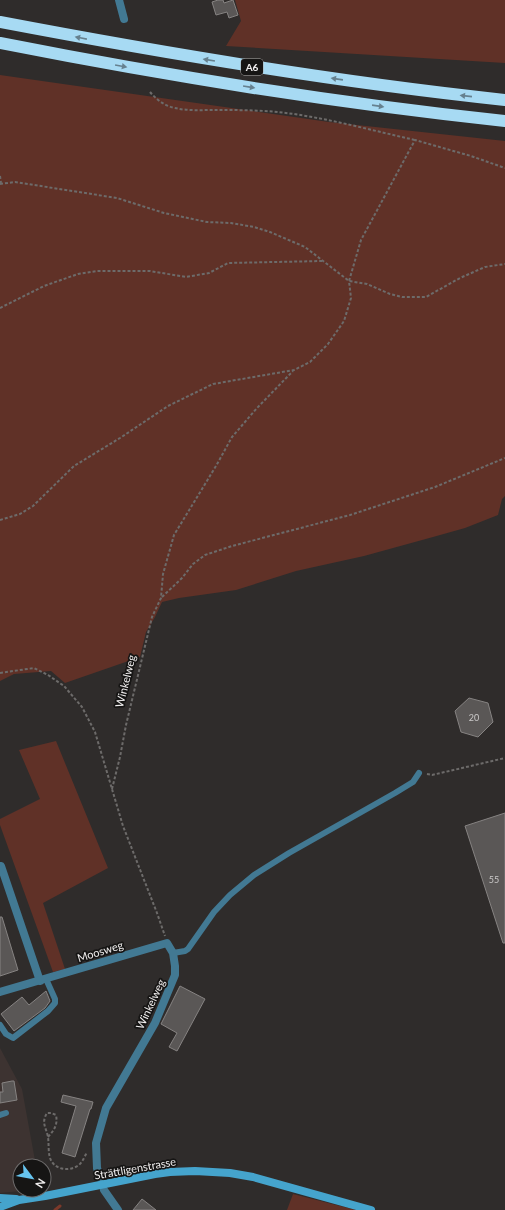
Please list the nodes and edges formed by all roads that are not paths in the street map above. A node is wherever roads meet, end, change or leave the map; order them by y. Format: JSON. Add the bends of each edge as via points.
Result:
{"nodes":[{"id":1,"x":119,"y":0,"type":"edge"},
{"id":2,"x":124,"y":18,"type":"dead end"},
{"id":3,"x":0,"y":22,"type":"edge"},
{"id":4,"x":0,"y":44,"type":"edge"},
{"id":5,"x":505,"y":100,"type":"edge"},
{"id":6,"x":505,"y":121,"type":"edge"},
{"id":7,"x":420,"y":773,"type":"road end"},
{"id":8,"x":1,"y":866,"type":"dead end"},
{"id":9,"x":167,"y":943,"type":"joint"},
{"id":10,"x":173,"y":954,"type":"junction"},
{"id":11,"x":43,"y":980,"type":"junction"},
{"id":12,"x":0,"y":992,"type":"edge"},
{"id":13,"x":0,"y":1025,"type":"edge"},
{"id":14,"x":100,"y":1178,"type":"dead end"},
{"id":15,"x":104,"y":1190,"type":"dead end"},
{"id":16,"x":0,"y":1198,"type":"edge"},
{"id":17,"x":19,"y":1200,"type":"junction"},
{"id":18,"x":0,"y":1207,"type":"edge"},
{"id":19,"x":118,"y":1210,"type":"edge"},
{"id":20,"x":371,"y":1210,"type":"edge"}],
"edges":[{"from":1,"to":2,"type":"street"},
{"from":5,"to":3,"type":"highway","number":"A6","one_way":true,"via":[[251,67]]},
{"from":4,"to":6,"type":"highway","number":"A6","one_way":true,"via":[[248,87]]},
{"from":7,"to":10,"type":"lane","via":[[413,782],[254,875],[214,912],[188,949]]},
{"from":8,"to":11,"type":"street"},
{"from":9,"to":10,"type":"street","name":"Winkelweg"},
{"from":9,"to":11,"type":"street","name":"Moosweg"},
{"from":10,"to":14,"type":"street","name":"Winkelweg","via":[[175,975],[158,1017],[106,1108],[96,1143]]},
{"from":11,"to":12,"type":"street","name":"Moosweg"},
{"from":11,"to":13,"type":"lane","via":[[56,1003],[13,1038],[6,1034]]},
{"from":15,"to":19,"type":"street"},
{"from":16,"to":17,"type":"main road","name":"Strättligenstrasse"},
{"from":17,"to":18,"type":"main road","name":"Strättligenstrasse"},
{"from":17,"to":20,"type":"main road","name":"Strättligenstrasse","via":[[163,1173],[207,1171],[253,1177]]}]}
